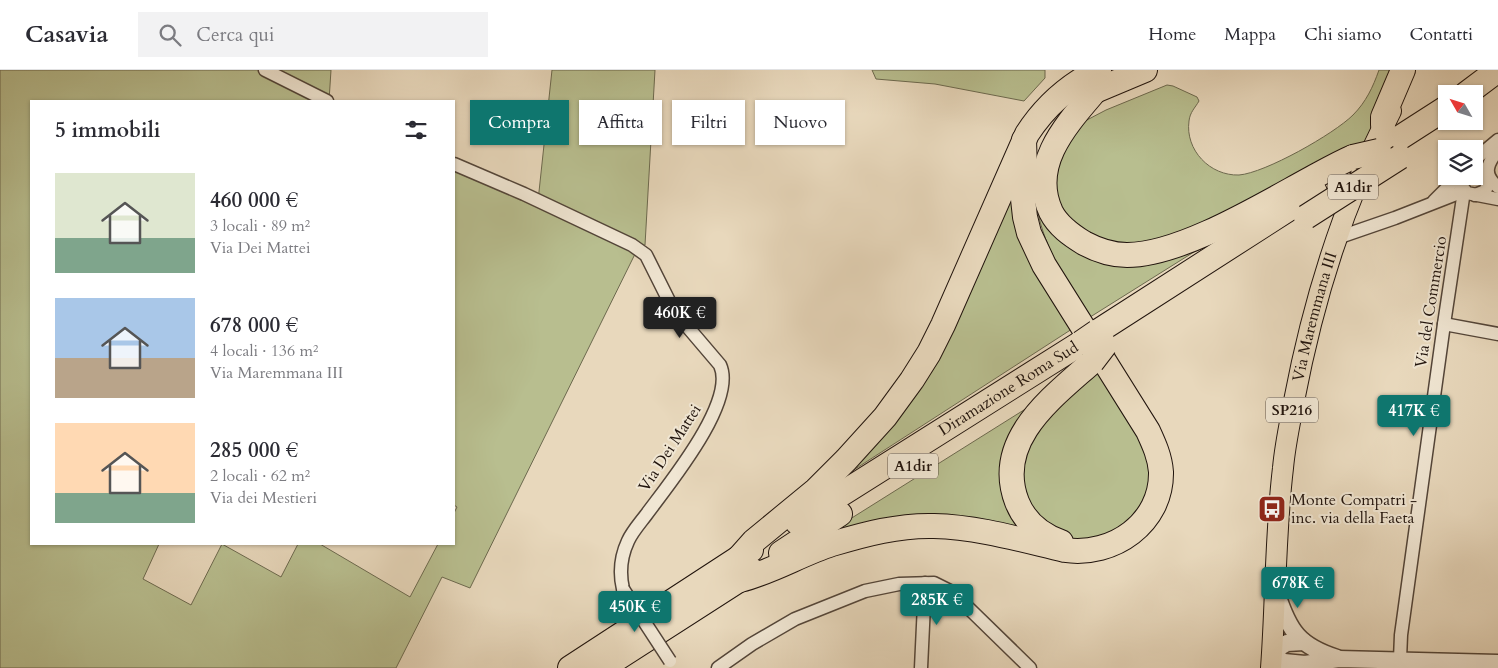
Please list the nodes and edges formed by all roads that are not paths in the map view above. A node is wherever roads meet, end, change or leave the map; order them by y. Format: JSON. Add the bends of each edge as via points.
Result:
{"nodes":[{"id":1,"x":265,"y":70,"type":"edge"},
{"id":2,"x":1145,"y":70,"type":"edge"},
{"id":3,"x":1403,"y":70,"type":"edge"},
{"id":4,"x":1412,"y":70,"type":"edge"},
{"id":5,"x":1498,"y":70,"type":"edge"},
{"id":6,"x":1097,"y":80,"type":"edge"},
{"id":7,"x":1478,"y":85,"type":"edge"},
{"id":8,"x":1498,"y":90,"type":"edge"},
{"id":9,"x":325,"y":100,"type":"edge"},
{"id":10,"x":1483,"y":100,"type":"edge"},
{"id":11,"x":1438,"y":113,"type":"edge"},
{"id":12,"x":1383,"y":125,"type":"junction"},
{"id":13,"x":1438,"y":128,"type":"edge"},
{"id":14,"x":1024,"y":140,"type":"junction"},
{"id":15,"x":1498,"y":140,"type":"edge"},
{"id":16,"x":1498,"y":150,"type":"edge"},
{"id":17,"x":1483,"y":152,"type":"edge"},
{"id":18,"x":1389,"y":154,"type":"junction"},
{"id":19,"x":455,"y":164,"type":"edge"},
{"id":20,"x":1024,"y":170,"type":"junction"},
{"id":21,"x":1483,"y":170,"type":"edge"},
{"id":22,"x":1488,"y":177,"type":"junction"},
{"id":23,"x":1451,"y":185,"type":"edge"},
{"id":24,"x":1461,"y":185,"type":"edge"},
{"id":25,"x":1498,"y":187,"type":"edge"},
{"id":26,"x":1469,"y":193,"type":"junction"},
{"id":27,"x":1498,"y":199,"type":"edge"},
{"id":28,"x":1431,"y":205,"type":"junction"},
{"id":29,"x":1337,"y":238,"type":"junction"},
{"id":30,"x":1444,"y":324,"type":"junction"},
{"id":31,"x":1498,"y":334,"type":"edge"},
{"id":32,"x":1093,"y":348,"type":"junction"},
{"id":33,"x":1086,"y":550,"type":"junction"},
{"id":34,"x":739,"y":569,"type":"junction"},
{"id":35,"x":925,"y":583,"type":"junction"},
{"id":36,"x":1275,"y":587,"type":"junction"},
{"id":37,"x":1304,"y":642,"type":"junction"},
{"id":38,"x":1339,"y":659,"type":"junction"},
{"id":39,"x":1271,"y":660,"type":"edge"},
{"id":40,"x":1400,"y":660,"type":"junction"},
{"id":41,"x":1498,"y":663,"type":"edge"},
{"id":42,"x":672,"y":664,"type":"edge"},
{"id":43,"x":1454,"y":665,"type":"edge"},
{"id":44,"x":1302,"y":666,"type":"edge"},
{"id":45,"x":570,"y":668,"type":"edge"},
{"id":46,"x":602,"y":668,"type":"edge"},
{"id":47,"x":718,"y":668,"type":"edge"},
{"id":48,"x":921,"y":668,"type":"edge"},
{"id":49,"x":1030,"y":668,"type":"edge"}],
"edges":[{"from":1,"to":9,"type":"street"},
{"from":2,"to":6,"type":"highway"},
{"from":3,"to":12,"type":"highway","via":[[1383,116]]},
{"from":4,"to":12,"type":"main road","name":"Via Maremmana III","number":"SP216"},
{"from":5,"to":7,"type":"highway"},
{"from":6,"to":14,"type":"highway","via":[[1073,85],[1060,95],[1038,118]]},
{"from":6,"to":18,"type":"highway","bridge":true,"via":[[1052,149],[1046,166],[1045,189],[1050,208],[1060,225],[1081,241],[1106,252],[1141,254],[1187,241],[1336,165],[1357,156]]},
{"from":6,"to":20,"type":"highway","via":[[1043,135]]},
{"from":8,"to":10,"type":"highway"},
{"from":11,"to":18,"type":"highway","name":"Diramazione Roma Sud","number":"A1dir","via":[[1413,130]]},
{"from":12,"to":29,"type":"main road","name":"Via Maremmana III","number":"SP216"},
{"from":13,"to":18,"type":"highway","name":"Diramazione Roma Sud","number":"A1dir"},
{"from":14,"to":20,"type":"highway"},
{"from":14,"to":34,"type":"highway","via":[[942,326],[912,380],[885,417],[846,460],[816,490],[754,540]]},
{"from":15,"to":17,"type":"street"},
{"from":16,"to":22,"type":"street","via":[[1487,171]]},
{"from":18,"to":32,"type":"highway","name":"Diramazione Roma Sud","number":"A1dir","bridge":true,"via":[[1306,217]]},
{"from":18,"to":32,"type":"highway","name":"Diramazione Roma Sud","number":"A1dir","via":[[1323,187]]},
{"from":19,"to":42,"type":"street","name":"Via Dei Mattei","bridge":true,"via":[[632,245],[646,256],[674,311],[720,365],[723,388],[708,425],[629,539],[620,565],[623,589]]},
{"from":20,"to":33,"type":"highway","via":[[1025,217],[1039,256],[1148,431],[1160,462],[1158,495],[1145,521],[1123,539]]},
{"from":21,"to":22,"type":"street"},
{"from":22,"to":25,"type":"street"},
{"from":22,"to":26,"type":"street","name":"Via del Commercio","via":[[1485,191]]},
{"from":23,"to":28,"type":"street"},
{"from":24,"to":26,"type":"street"},
{"from":26,"to":27,"type":"street"},
{"from":26,"to":28,"type":"street"},
{"from":26,"to":30,"type":"street","name":"Via del Commercio","via":[[1460,218]]},
{"from":28,"to":29,"type":"street"},
{"from":29,"to":36,"type":"main road","name":"Via Maremmana III","number":"SP216","via":[[1315,308],[1298,379],[1283,468]]},
{"from":30,"to":31,"type":"street"},
{"from":30,"to":40,"type":"street","name":"Via del Commercio","via":[[1400,635]]},
{"from":32,"to":33,"type":"highway","via":[[1037,413],[1019,441],[1012,471],[1018,506],[1033,526],[1051,538]]},
{"from":32,"to":34,"type":"highway","name":"Diramazione Roma Sud","number":"A1dir"},
{"from":33,"to":34,"type":"highway","via":[[1065,550],[945,527],[906,527],[830,545],[757,575]]},
{"from":34,"to":45,"type":"highway","name":"Diramazione Roma Sud","number":"A1dir"},
{"from":34,"to":46,"type":"highway","name":"Diramazione Roma Sud","number":"A1dir"},
{"from":35,"to":47,"type":"street","via":[[865,591],[795,618]]},
{"from":35,"to":48,"type":"street"},
{"from":35,"to":49,"type":"street","via":[[934,583],[952,592]]},
{"from":36,"to":37,"type":"street","via":[[1284,617]]},
{"from":36,"to":39,"type":"main road","name":"Via Maremmana III","number":"SP216"},
{"from":37,"to":38,"type":"street"},
{"from":37,"to":39,"type":"street","via":[[1287,643]]},
{"from":38,"to":40,"type":"street"},
{"from":38,"to":44,"type":"street"},
{"from":39,"to":44,"type":"street","via":[[1277,658]]},
{"from":40,"to":43,"type":"street"},
{"from":41,"to":43,"type":"street"}]}
